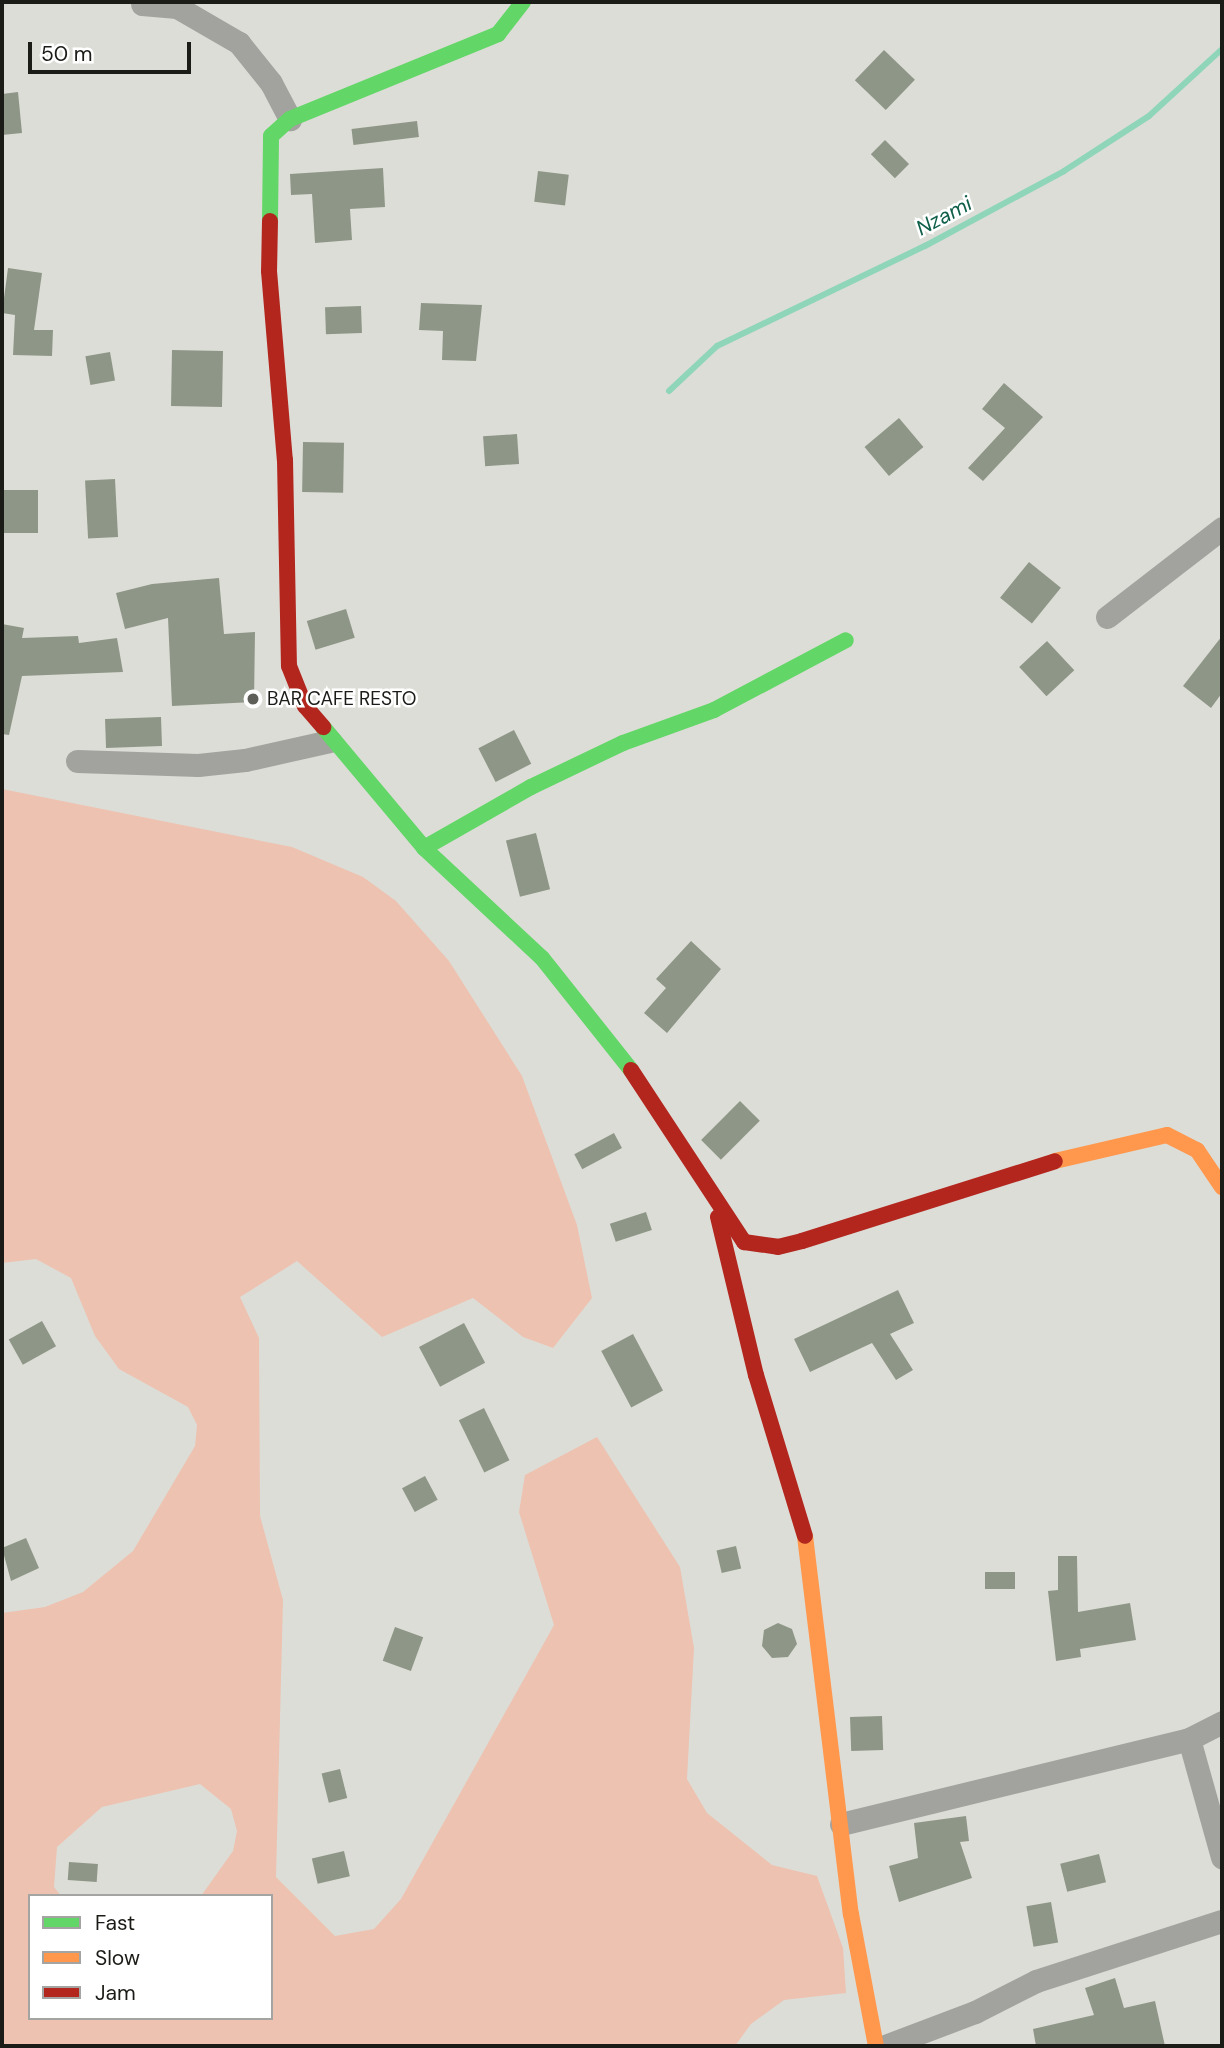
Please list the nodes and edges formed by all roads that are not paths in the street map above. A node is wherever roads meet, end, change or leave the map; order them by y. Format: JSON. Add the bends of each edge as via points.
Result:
{"nodes":[{"id":1,"x":523,"y":2,"type":"edge"},
{"id":2,"x":142,"y":4,"type":"dead end"},
{"id":3,"x":290,"y":119,"type":"junction"},
{"id":4,"x":1222,"y":528,"type":"edge"},
{"id":5,"x":1107,"y":617,"type":"dead end"},
{"id":6,"x":846,"y":640,"type":"dead end"},
{"id":7,"x":330,"y":741,"type":"junction"},
{"id":8,"x":77,"y":761,"type":"dead end"},
{"id":9,"x":424,"y":848,"type":"junction"},
{"id":10,"x":1220,"y":1178,"type":"edge"},
{"id":11,"x":713,"y":1197,"type":"junction"},
{"id":12,"x":1222,"y":1722,"type":"edge"},
{"id":13,"x":1189,"y":1739,"type":"junction"},
{"id":14,"x":841,"y":1824,"type":"junction"},
{"id":15,"x":1222,"y":1857,"type":"edge"},
{"id":16,"x":1222,"y":1921,"type":"edge"},
{"id":17,"x":876,"y":2046,"type":"edge"},
{"id":18,"x":885,"y":2046,"type":"edge"}],
"edges":[{"from":1,"to":3,"type":"street","via":[[498,34]]},
{"from":2,"to":3,"type":"street","via":[[177,7],[239,43],[271,83]]},
{"from":3,"to":7,"type":"street","via":[[269,145],[269,271],[285,460],[289,666],[305,706]]},
{"from":4,"to":5,"type":"street"},
{"from":6,"to":9,"type":"street","via":[[714,710],[623,743],[531,787]]},
{"from":7,"to":8,"type":"street","via":[[198,765]]},
{"from":7,"to":9,"type":"street"},
{"from":9,"to":11,"type":"street","via":[[542,957],[640,1082]]},
{"from":10,"to":11,"type":"street","via":[[1196,1150],[1167,1135],[1035,1166],[779,1247],[744,1242]]},
{"from":11,"to":14,"type":"street","via":[[757,1375],[807,1543]]},
{"from":12,"to":13,"type":"street"},
{"from":13,"to":14,"type":"street"},
{"from":13,"to":15,"type":"street"},
{"from":14,"to":17,"type":"street","via":[[851,1914]]},
{"from":16,"to":18,"type":"street","via":[[1036,1981],[942,2026]]}]}
